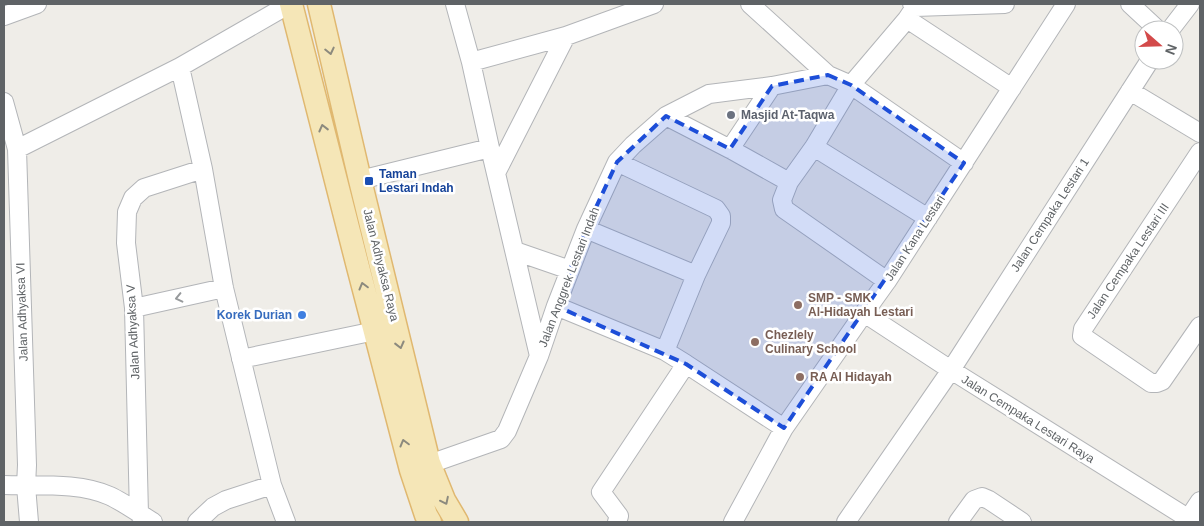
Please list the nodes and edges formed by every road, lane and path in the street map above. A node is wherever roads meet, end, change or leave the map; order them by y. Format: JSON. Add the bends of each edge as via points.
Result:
{"nodes":[{"id":1,"x":37,"y":4,"type":"edge"},
{"id":2,"x":291,"y":4,"type":"edge"},
{"id":3,"x":319,"y":4,"type":"edge"},
{"id":4,"x":455,"y":4,"type":"edge"},
{"id":5,"x":654,"y":4,"type":"edge"},
{"id":6,"x":750,"y":4,"type":"edge"},
{"id":7,"x":1005,"y":4,"type":"edge"},
{"id":8,"x":1066,"y":4,"type":"edge"},
{"id":9,"x":1130,"y":4,"type":"edge"},
{"id":10,"x":1190,"y":4,"type":"edge"},
{"id":11,"x":911,"y":10,"type":"edge"},
{"id":12,"x":4,"y":16,"type":"edge"},
{"id":13,"x":1147,"y":20,"type":"edge"},
{"id":14,"x":1178,"y":20,"type":"edge"},
{"id":15,"x":566,"y":36,"type":"junction"},
{"id":16,"x":471,"y":62,"type":"junction"},
{"id":17,"x":180,"y":67,"type":"junction"},
{"id":18,"x":1144,"y":70,"type":"edge"},
{"id":19,"x":828,"y":75,"type":"junction"},
{"id":20,"x":851,"y":85,"type":"junction"},
{"id":21,"x":772,"y":86,"type":"junction"},
{"id":22,"x":1012,"y":88,"type":"junction"},
{"id":23,"x":1130,"y":91,"type":"junction"},
{"id":24,"x":4,"y":102,"type":"edge"},
{"id":25,"x":666,"y":116,"type":"junction"},
{"id":26,"x":1200,"y":134,"type":"edge"},
{"id":27,"x":814,"y":146,"type":"junction"},
{"id":28,"x":490,"y":148,"type":"junction"},
{"id":29,"x":17,"y":149,"type":"junction"},
{"id":30,"x":730,"y":149,"type":"junction"},
{"id":31,"x":1200,"y":152,"type":"edge"},
{"id":32,"x":617,"y":162,"type":"junction"},
{"id":33,"x":964,"y":163,"type":"junction"},
{"id":34,"x":203,"y":169,"type":"junction"},
{"id":35,"x":496,"y":173,"type":"junction"},
{"id":36,"x":360,"y":180,"type":"junction"},
{"id":37,"x":789,"y":182,"type":"junction"},
{"id":38,"x":928,"y":218,"type":"junction"},
{"id":39,"x":586,"y":229,"type":"junction"},
{"id":40,"x":515,"y":251,"type":"junction"},
{"id":41,"x":570,"y":270,"type":"junction"},
{"id":42,"x":696,"y":276,"type":"junction"},
{"id":43,"x":887,"y":281,"type":"junction"},
{"id":44,"x":224,"y":288,"type":"junction"},
{"id":45,"x":556,"y":306,"type":"junction"},
{"id":46,"x":134,"y":308,"type":"junction"},
{"id":47,"x":864,"y":313,"type":"junction"},
{"id":48,"x":1200,"y":326,"type":"edge"},
{"id":49,"x":375,"y":331,"type":"junction"},
{"id":50,"x":665,"y":351,"type":"junction"},
{"id":51,"x":539,"y":356,"type":"junction"},
{"id":52,"x":241,"y":359,"type":"junction"},
{"id":53,"x":686,"y":364,"type":"junction"},
{"id":54,"x":951,"y":370,"type":"junction"},
{"id":55,"x":784,"y":428,"type":"junction"},
{"id":56,"x":420,"y":467,"type":"junction"},
{"id":57,"x":272,"y":485,"type":"junction"},
{"id":58,"x":4,"y":486,"type":"edge"},
{"id":59,"x":26,"y":486,"type":"junction"},
{"id":60,"x":1200,"y":501,"type":"edge"},
{"id":61,"x":146,"y":518,"type":"edge"},
{"id":62,"x":1190,"y":521,"type":"edge"},
{"id":63,"x":29,"y":522,"type":"edge"},
{"id":64,"x":197,"y":522,"type":"edge"},
{"id":65,"x":286,"y":522,"type":"edge"},
{"id":66,"x":430,"y":522,"type":"edge"},
{"id":67,"x":456,"y":522,"type":"edge"},
{"id":68,"x":617,"y":522,"type":"edge"},
{"id":69,"x":733,"y":522,"type":"edge"},
{"id":70,"x":846,"y":522,"type":"edge"},
{"id":71,"x":958,"y":522,"type":"edge"},
{"id":72,"x":1022,"y":522,"type":"edge"}],
"edges":[{"from":1,"to":12,"type":"street"},
{"from":2,"to":17,"type":"street"},
{"from":49,"to":2,"type":"main road","name":"Jalan Adhyaksa Raya","one_way":true},
{"from":3,"to":36,"type":"main road","name":"Jalan Adhyaksa Raya","one_way":true},
{"from":4,"to":16,"type":"street"},
{"from":5,"to":15,"type":"street"},
{"from":6,"to":19,"type":"street"},
{"from":7,"to":11,"type":"street"},
{"from":8,"to":22,"type":"street","name":"Jalan Kana Lestari"},
{"from":9,"to":13,"type":"street"},
{"from":10,"to":14,"type":"street"},
{"from":11,"to":20,"type":"street"},
{"from":11,"to":22,"type":"street"},
{"from":15,"to":16,"type":"street"},
{"from":15,"to":35,"type":"street"},
{"from":16,"to":28,"type":"street"},
{"from":17,"to":29,"type":"street"},
{"from":17,"to":34,"type":"street"},
{"from":18,"to":23,"type":"street","name":"Jalan Cempaka Lestari 1"},
{"from":19,"to":20,"type":"street"},
{"from":19,"to":21,"type":"street","name":"Jalan Anggrek Lestari Indah"},
{"from":20,"to":27,"type":"street"},
{"from":20,"to":33,"type":"street"},
{"from":21,"to":25,"type":"street","name":"Jalan Anggrek Lestari Indah","via":[[709,94]]},
{"from":21,"to":30,"type":"street"},
{"from":22,"to":33,"type":"street","name":"Jalan Kana Lestari"},
{"from":23,"to":26,"type":"street"},
{"from":23,"to":54,"type":"street","name":"Jalan Cempaka Lestari 1"},
{"from":24,"to":29,"type":"street","name":"Jalan Adhyaksa VI"},
{"from":25,"to":30,"type":"street"},
{"from":25,"to":32,"type":"street","name":"Jalan Anggrek Lestari Indah"},
{"from":27,"to":37,"type":"street"},
{"from":27,"to":38,"type":"street"},
{"from":28,"to":35,"type":"street"},
{"from":28,"to":36,"type":"street"},
{"from":29,"to":59,"type":"street","name":"Jalan Adhyaksa VI"},
{"from":30,"to":37,"type":"street"},
{"from":31,"to":48,"type":"street","name":"Jalan Cempaka Lestari III","via":[[1083,329],[1082,336],[1151,383],[1157,383],[1162,382]]},
{"from":32,"to":39,"type":"street","name":"Jalan Anggrek Lestari Indah"},
{"from":32,"to":42,"type":"street","via":[[716,209],[721,216],[721,223]]},
{"from":33,"to":38,"type":"street","name":"Jalan Kana Lestari"},
{"from":34,"to":44,"type":"street"},
{"from":34,"to":46,"type":"street","name":"Jalan Adhyaksa V","via":[[144,188],[133,198],[127,212],[126,243]]},
{"from":35,"to":40,"type":"street"},
{"from":36,"to":56,"type":"main road","name":"Jalan Adhyaksa Raya","one_way":true},
{"from":37,"to":43,"type":"street","via":[[782,200],[784,208]]},
{"from":38,"to":43,"type":"street","name":"Jalan Kana Lestari"},
{"from":39,"to":41,"type":"street","name":"Jalan Anggrek Lestari Indah"},
{"from":39,"to":42,"type":"street"},
{"from":40,"to":41,"type":"street"},
{"from":40,"to":51,"type":"street"},
{"from":41,"to":45,"type":"street","name":"Jalan Anggrek Lestari Indah"},
{"from":42,"to":50,"type":"street"},
{"from":43,"to":47,"type":"street","name":"Jalan Kana Lestari"},
{"from":44,"to":46,"type":"street","one_way":true},
{"from":44,"to":52,"type":"street"},
{"from":45,"to":50,"type":"street"},
{"from":45,"to":51,"type":"street","name":"Jalan Anggrek Lestari Indah"},
{"from":46,"to":61,"type":"street","name":"Jalan Adhyaksa V"},
{"from":47,"to":54,"type":"street","name":"Jalan Cempaka Lestari Raya"},
{"from":47,"to":55,"type":"street","name":"Jalan Kana Lestari"},
{"from":49,"to":52,"type":"street"},
{"from":56,"to":49,"type":"main road","name":"Jalan Adhyaksa Raya","one_way":true},
{"from":50,"to":53,"type":"street"},
{"from":51,"to":56,"type":"street","name":"Jalan Anggrek Lestari Indah","via":[[501,439]]},
{"from":52,"to":57,"type":"street"},
{"from":53,"to":55,"type":"street"},
{"from":53,"to":68,"type":"street","via":[[601,492],[618,516]]},
{"from":54,"to":62,"type":"street","name":"Jalan Cempaka Lestari Raya"},
{"from":54,"to":70,"type":"street","name":"Jalan Cempaka Lestari 1"},
{"from":55,"to":69,"type":"street","name":"Jalan Kana Lestari"},
{"from":56,"to":66,"type":"main road","name":"Jalan Adhyaksa Raya","via":[[426,515]]},
{"from":56,"to":67,"type":"main road","name":"Jalan Adhyaksa Raya","one_way":true},
{"from":57,"to":64,"type":"street","via":[[226,500]]},
{"from":57,"to":65,"type":"street"},
{"from":58,"to":59,"type":"street"},
{"from":59,"to":61,"type":"street","via":[[74,487],[94,491],[111,496]]},
{"from":59,"to":63,"type":"street","name":"Jalan Adhyaksa VI"},
{"from":60,"to":62,"type":"street"},
{"from":71,"to":72,"type":"street","via":[[974,500],[982,497]]}]}
